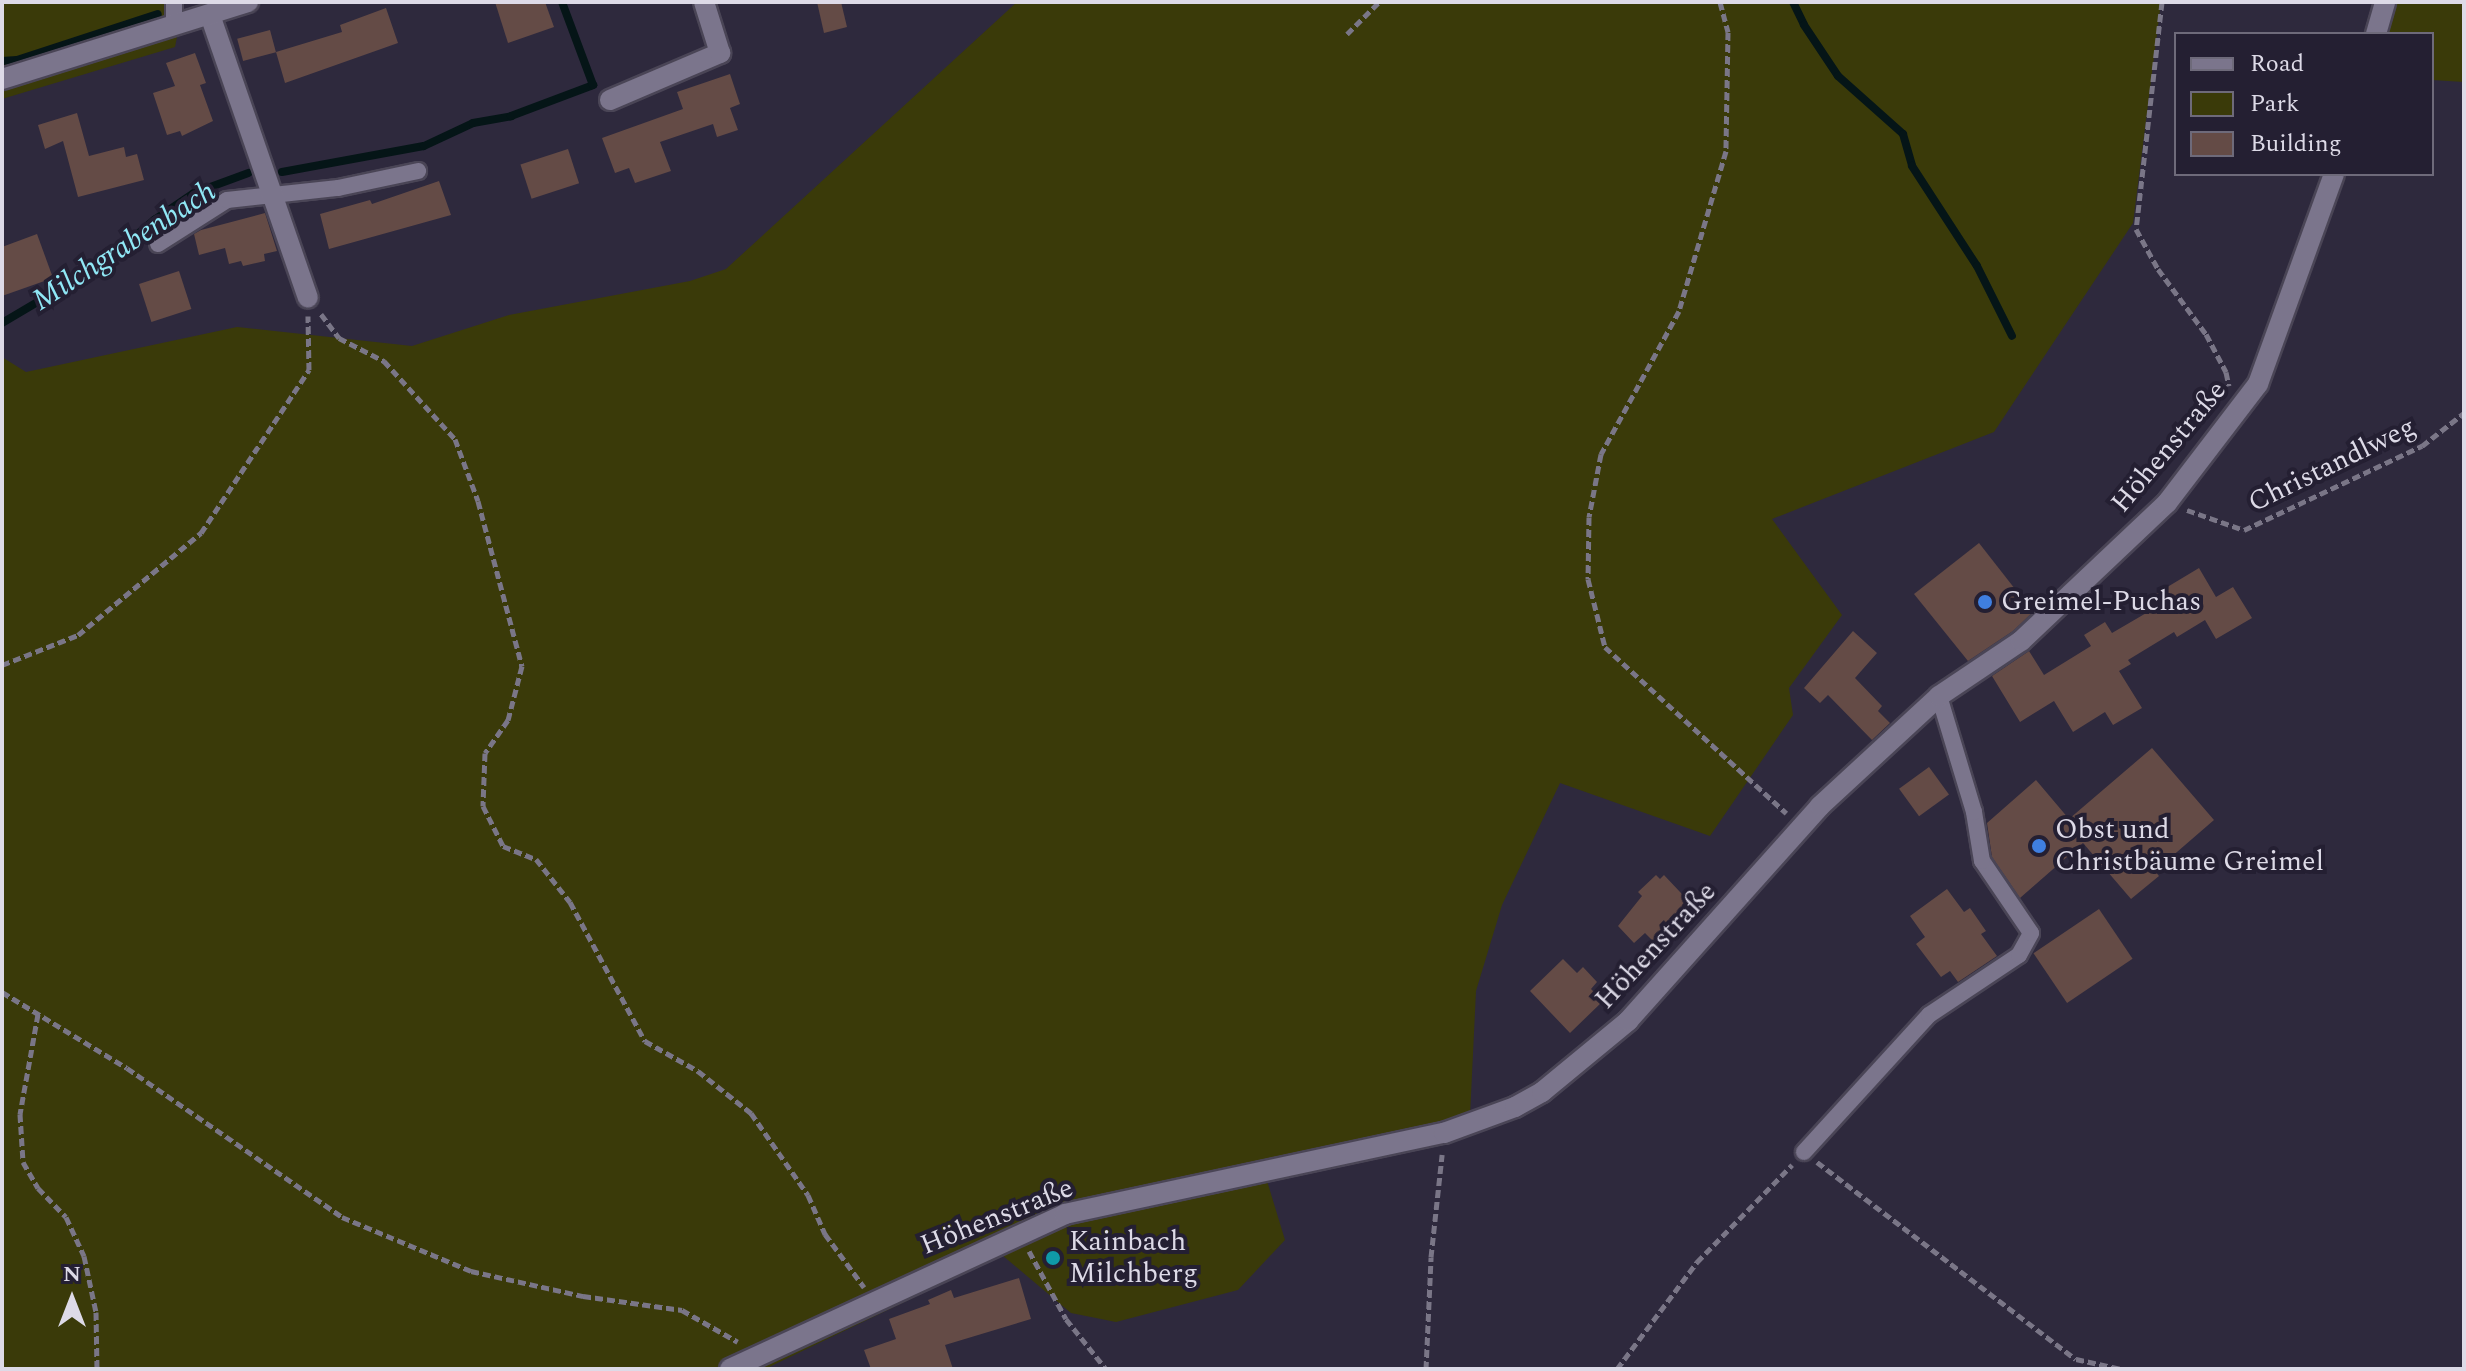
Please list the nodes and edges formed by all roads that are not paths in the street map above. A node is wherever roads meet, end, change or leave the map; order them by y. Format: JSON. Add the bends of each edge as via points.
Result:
{"nodes":[{"id":1,"x":174,"y":2,"type":"edge"},
{"id":2,"x":248,"y":2,"type":"edge"},
{"id":3,"x":704,"y":2,"type":"edge"},
{"id":4,"x":2385,"y":2,"type":"edge"},
{"id":5,"x":210,"y":15,"type":"junction"},
{"id":6,"x":174,"y":25,"type":"junction"},
{"id":7,"x":2377,"y":32,"type":"edge"},
{"id":8,"x":2,"y":79,"type":"edge"},
{"id":9,"x":610,"y":100,"type":"dead end"},
{"id":10,"x":418,"y":171,"type":"dead end"},
{"id":11,"x":2333,"y":176,"type":"edge"},
{"id":12,"x":272,"y":197,"type":"junction"},
{"id":13,"x":158,"y":244,"type":"dead end"},
{"id":14,"x":308,"y":298,"type":"road end"},
{"id":15,"x":1939,"y":696,"type":"junction"},
{"id":16,"x":1804,"y":1152,"type":"road end"},
{"id":17,"x":730,"y":1369,"type":"edge"}],
"edges":[{"from":1,"to":6,"type":"lane"},
{"from":2,"to":5,"type":"street"},
{"from":3,"to":9,"type":"street","via":[[720,53]]},
{"from":4,"to":7,"type":"street"},
{"from":5,"to":6,"type":"street"},
{"from":5,"to":12,"type":"street"},
{"from":6,"to":8,"type":"street"},
{"from":10,"to":12,"type":"lane"},
{"from":11,"to":15,"type":"street","name":"Höhenstraße","via":[[2258,384],[2167,503],[2021,641]]},
{"from":12,"to":13,"type":"lane","via":[[227,200]]},
{"from":12,"to":14,"type":"street"},
{"from":15,"to":16,"type":"lane","via":[[1974,812],[1982,861],[2031,933],[2019,955],[1929,1015]]},
{"from":15,"to":17,"type":"street","name":"Höhenstraße","via":[[1802,827],[1628,1021],[1542,1092],[1444,1133],[1065,1214]]}]}
